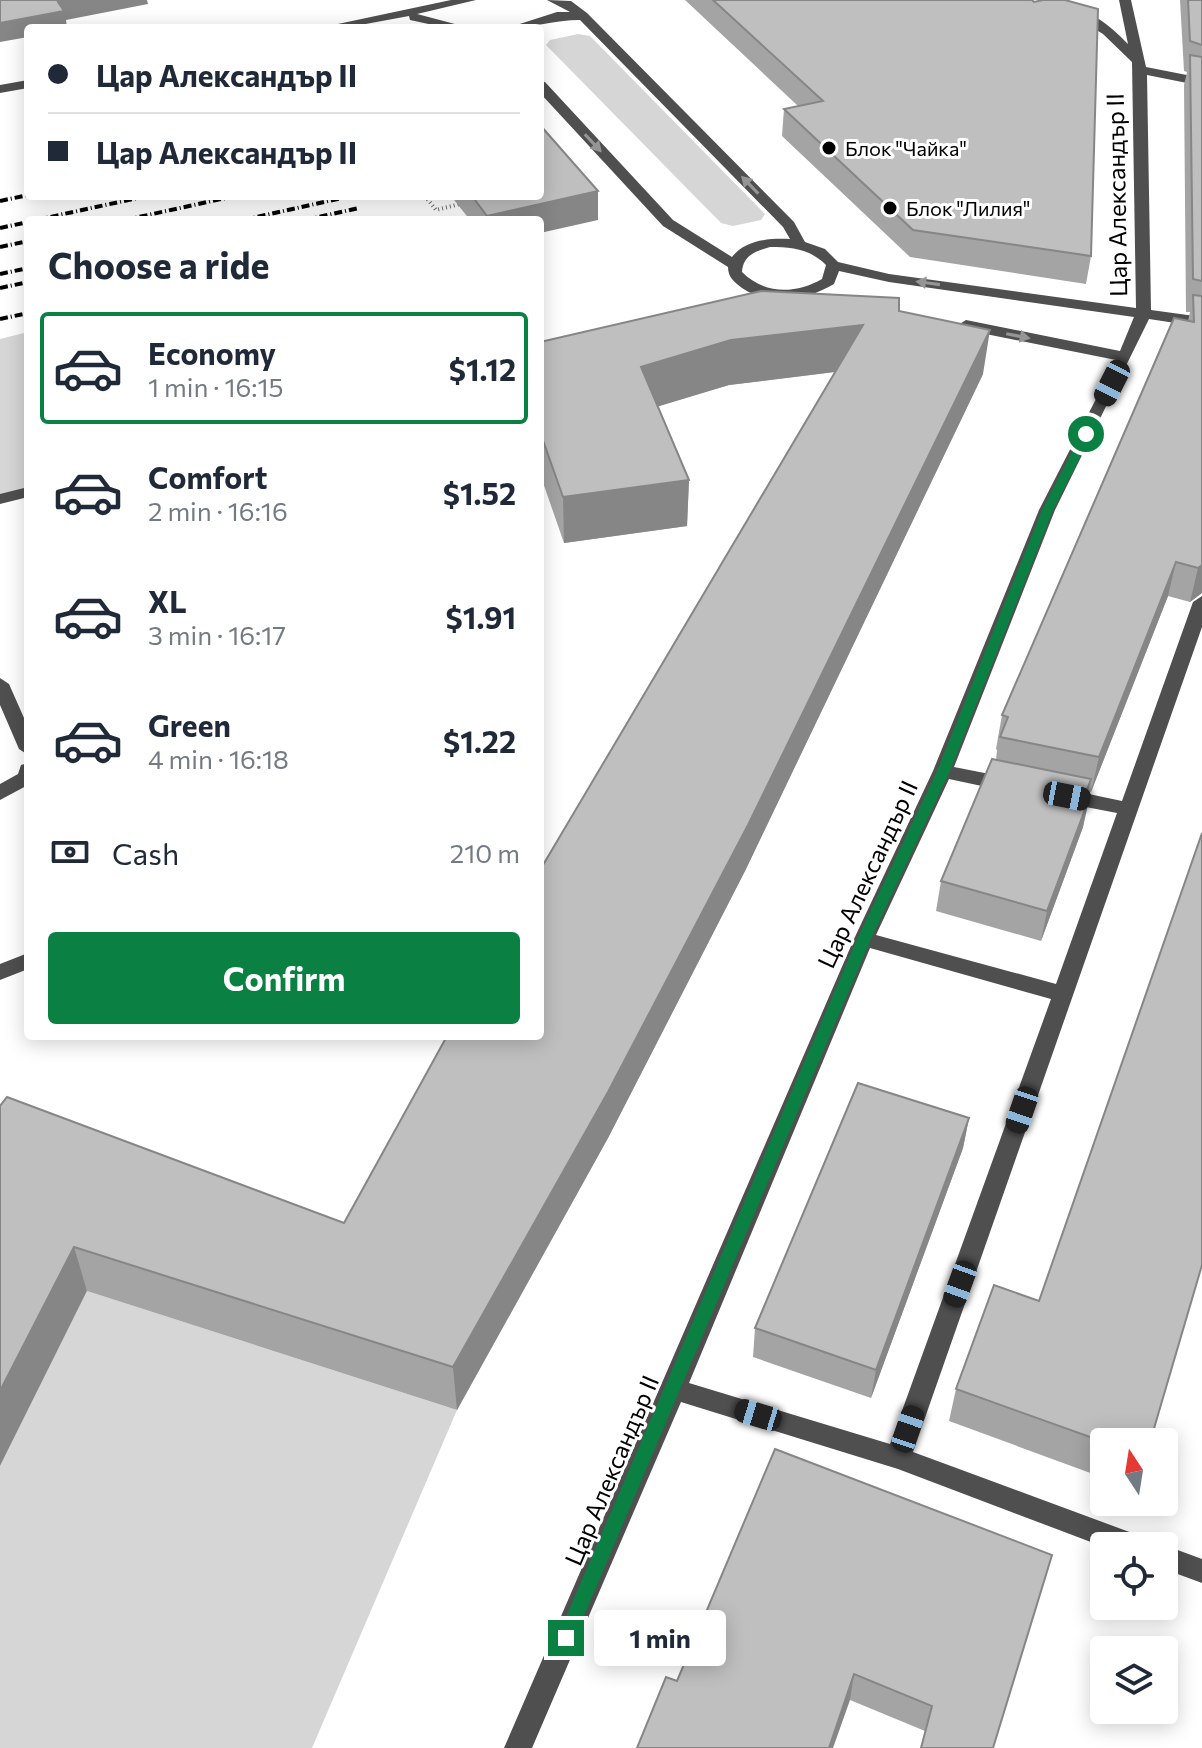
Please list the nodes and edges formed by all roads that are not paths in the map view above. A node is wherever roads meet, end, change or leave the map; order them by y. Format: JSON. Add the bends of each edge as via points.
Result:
{"nodes":[{"id":1,"x":470,"y":0,"type":"edge"},
{"id":2,"x":553,"y":0,"type":"edge"},
{"id":3,"x":1053,"y":0,"type":"edge"},
{"id":4,"x":1125,"y":0,"type":"edge"},
{"id":5,"x":398,"y":14,"type":"junction"},
{"id":6,"x":583,"y":16,"type":"junction"},
{"id":7,"x":346,"y":24,"type":"edge"},
{"id":8,"x":445,"y":24,"type":"edge"},
{"id":9,"x":528,"y":24,"type":"edge"},
{"id":10,"x":1140,"y":68,"type":"junction"},
{"id":11,"x":1202,"y":82,"type":"edge"},
{"id":12,"x":24,"y":85,"type":"edge"},
{"id":13,"x":0,"y":89,"type":"edge"},
{"id":14,"x":544,"y":89,"type":"edge"},
{"id":15,"x":800,"y":245,"type":"junction"},
{"id":16,"x":734,"y":265,"type":"junction"},
{"id":17,"x":833,"y":265,"type":"junction"},
{"id":18,"x":767,"y":293,"type":"junction"},
{"id":19,"x":805,"y":293,"type":"junction"},
{"id":20,"x":835,"y":299,"type":"edge"},
{"id":21,"x":747,"y":302,"type":"edge"},
{"id":22,"x":1144,"y":312,"type":"junction"},
{"id":23,"x":942,"y":320,"type":"edge"},
{"id":24,"x":1202,"y":322,"type":"edge"},
{"id":25,"x":1125,"y":357,"type":"junction"},
{"id":26,"x":24,"y":493,"type":"edge"},
{"id":27,"x":0,"y":499,"type":"edge"},
{"id":28,"x":1202,"y":602,"type":"edge"},
{"id":29,"x":0,"y":684,"type":"edge"},
{"id":30,"x":24,"y":740,"type":"edge"},
{"id":31,"x":943,"y":771,"type":"junction"},
{"id":32,"x":24,"y":779,"type":"edge"},
{"id":33,"x":0,"y":793,"type":"edge"},
{"id":34,"x":1129,"y":809,"type":"junction"},
{"id":35,"x":864,"y":939,"type":"junction"},
{"id":36,"x":24,"y":963,"type":"edge"},
{"id":37,"x":0,"y":972,"type":"edge"},
{"id":38,"x":1063,"y":994,"type":"junction"},
{"id":39,"x":674,"y":1389,"type":"junction"},
{"id":40,"x":898,"y":1458,"type":"junction"},
{"id":41,"x":1096,"y":1532,"type":"edge"},
{"id":42,"x":1178,"y":1562,"type":"edge"},
{"id":43,"x":1202,"y":1571,"type":"edge"},
{"id":44,"x":518,"y":1748,"type":"edge"}],
"edges":[{"from":1,"to":5,"type":"street"},
{"from":2,"to":6,"type":"street"},
{"from":3,"to":10,"type":"street","via":[[1099,23],[1120,40]]},
{"from":4,"to":10,"type":"street","name":"Цар Александър II"},
{"from":5,"to":7,"type":"street"},
{"from":5,"to":8,"type":"street"},
{"from":6,"to":9,"type":"street"},
{"from":15,"to":6,"type":"street","one_way":true,"via":[[789,225]]},
{"from":10,"to":11,"type":"street"},
{"from":10,"to":22,"type":"street","name":"Цар Александър II"},
{"from":12,"to":13,"type":"street"},
{"from":14,"to":16,"type":"street","one_way":true,"via":[[668,223]]},
{"from":15,"to":16,"type":"street","via":[[756,246]]},
{"from":15,"to":17,"type":"street","via":[[821,253]]},
{"from":16,"to":18,"type":"street","via":[[741,281]]},
{"from":17,"to":19,"type":"street","via":[[829,281]]},
{"from":22,"to":17,"type":"street","one_way":true,"via":[[889,278]]},
{"from":18,"to":19,"type":"street"},
{"from":18,"to":21,"type":"street"},
{"from":19,"to":20,"type":"street"},
{"from":22,"to":24,"type":"street"},
{"from":22,"to":25,"type":"street","name":"Цар Александър II"},
{"from":23,"to":25,"type":"street","one_way":true},
{"from":25,"to":31,"type":"street","name":"Цар Александър II","via":[[1047,510]]},
{"from":26,"to":27,"type":"street"},
{"from":28,"to":34,"type":"street"},
{"from":29,"to":30,"type":"street"},
{"from":31,"to":34,"type":"street"},
{"from":31,"to":35,"type":"street","name":"Цар Александър II"},
{"from":32,"to":33,"type":"street"},
{"from":34,"to":38,"type":"street"},
{"from":35,"to":38,"type":"street"},
{"from":35,"to":39,"type":"street","name":"Цар Александър II"},
{"from":36,"to":37,"type":"street"},
{"from":38,"to":40,"type":"street"},
{"from":39,"to":40,"type":"street"},
{"from":39,"to":44,"type":"street","name":"Цар Александър II"},
{"from":40,"to":41,"type":"street"},
{"from":42,"to":43,"type":"street"}]}
